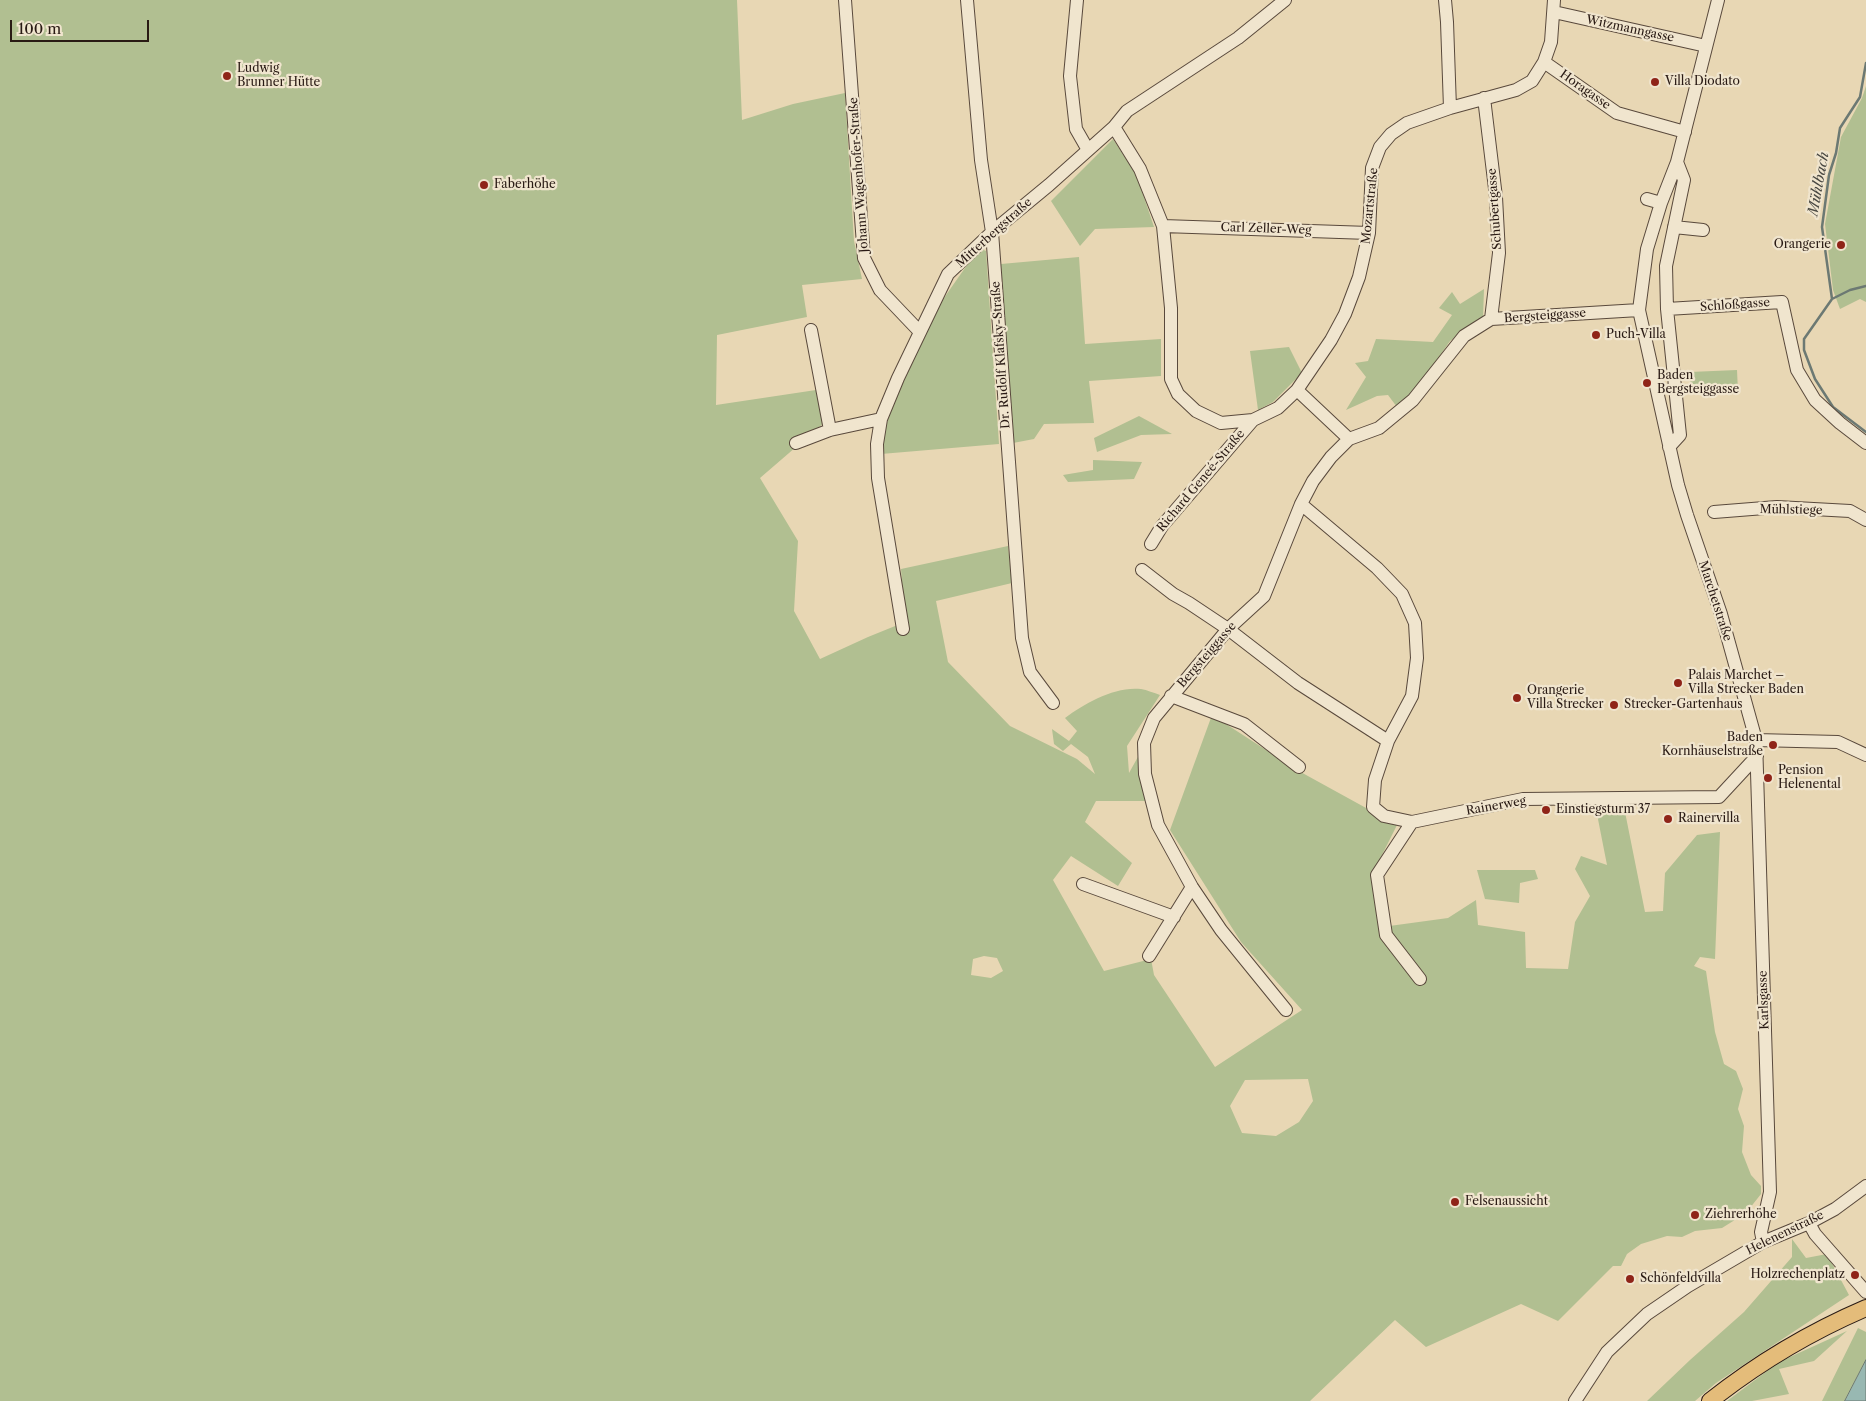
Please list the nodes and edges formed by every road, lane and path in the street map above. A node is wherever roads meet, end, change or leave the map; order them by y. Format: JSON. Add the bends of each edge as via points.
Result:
{"nodes":[{"id":1,"x":844,"y":0,"type":"edge"},
{"id":2,"x":967,"y":0,"type":"edge"},
{"id":3,"x":1077,"y":0,"type":"edge"},
{"id":4,"x":1285,"y":0,"type":"edge"},
{"id":5,"x":1445,"y":0,"type":"edge"},
{"id":6,"x":1718,"y":0,"type":"edge"},
{"id":7,"x":1554,"y":6,"type":"edge"},
{"id":8,"x":1706,"y":46,"type":"junction"},
{"id":9,"x":1544,"y":62,"type":"junction"},
{"id":10,"x":1484,"y":98,"type":"junction"},
{"id":11,"x":1450,"y":108,"type":"junction"},
{"id":12,"x":1114,"y":126,"type":"junction"},
{"id":13,"x":1685,"y":132,"type":"junction"},
{"id":14,"x":1088,"y":150,"type":"junction"},
{"id":15,"x":1678,"y":162,"type":"junction"},
{"id":16,"x":1647,"y":199,"type":"dead end"},
{"id":17,"x":1661,"y":203,"type":"junction"},
{"id":18,"x":1163,"y":226,"type":"junction"},
{"id":19,"x":1674,"y":227,"type":"junction"},
{"id":20,"x":1703,"y":230,"type":"dead end"},
{"id":21,"x":992,"y":232,"type":"junction"},
{"id":22,"x":1369,"y":233,"type":"junction"},
{"id":23,"x":1639,"y":310,"type":"junction"},
{"id":24,"x":1667,"y":310,"type":"junction"},
{"id":25,"x":1490,"y":319,"type":"junction"},
{"id":26,"x":810,"y":330,"type":"dead end"},
{"id":27,"x":920,"y":332,"type":"junction"},
{"id":28,"x":1297,"y":390,"type":"junction"},
{"id":29,"x":881,"y":419,"type":"junction"},
{"id":30,"x":1253,"y":420,"type":"junction"},
{"id":31,"x":830,"y":430,"type":"junction"},
{"id":32,"x":1348,"y":439,"type":"junction"},
{"id":33,"x":1866,"y":442,"type":"edge"},
{"id":34,"x":796,"y":443,"type":"dead end"},
{"id":35,"x":1669,"y":447,"type":"junction"},
{"id":36,"x":1301,"y":504,"type":"junction"},
{"id":37,"x":1714,"y":512,"type":"dead end"},
{"id":38,"x":1866,"y":520,"type":"edge"},
{"id":39,"x":1151,"y":544,"type":"dead end"},
{"id":40,"x":1142,"y":570,"type":"dead end"},
{"id":41,"x":903,"y":629,"type":"dead end"},
{"id":42,"x":1228,"y":629,"type":"junction"},
{"id":43,"x":1171,"y":696,"type":"junction"},
{"id":44,"x":1053,"y":703,"type":"dead end"},
{"id":45,"x":1756,"y":740,"type":"junction"},
{"id":46,"x":1388,"y":741,"type":"junction"},
{"id":47,"x":1866,"y":755,"type":"edge"},
{"id":48,"x":1757,"y":756,"type":"junction"},
{"id":49,"x":1300,"y":767,"type":"dead end"},
{"id":50,"x":1412,"y":822,"type":"junction"},
{"id":51,"x":1083,"y":884,"type":"dead end"},
{"id":52,"x":1192,"y":887,"type":"junction"},
{"id":53,"x":1174,"y":917,"type":"junction"},
{"id":54,"x":1149,"y":956,"type":"dead end"},
{"id":55,"x":1420,"y":979,"type":"dead end"},
{"id":56,"x":1286,"y":1010,"type":"dead end"},
{"id":57,"x":1866,"y":1186,"type":"edge"},
{"id":58,"x":1809,"y":1223,"type":"junction"},
{"id":59,"x":1763,"y":1242,"type":"junction"},
{"id":60,"x":1866,"y":1292,"type":"edge"},
{"id":61,"x":1866,"y":1308,"type":"edge"},
{"id":62,"x":1574,"y":1401,"type":"edge"},
{"id":63,"x":1710,"y":1401,"type":"edge"}],
"edges":[{"from":1,"to":27,"type":"street","name":"Johann Wagenhofer-Straße","via":[[864,258],[880,290]]},
{"from":2,"to":21,"type":"street","name":"Dr. Rudolf Klafsky-Straße","via":[[981,160]]},
{"from":3,"to":14,"type":"street","via":[[1070,76],[1076,129]]},
{"from":4,"to":12,"type":"street","name":"Mitterbergstraße","via":[[1238,38],[1127,111]]},
{"from":5,"to":11,"type":"street"},
{"from":6,"to":8,"type":"street","name":"Marchetstraße"},
{"from":7,"to":8,"type":"street","name":"Witzmanngasse"},
{"from":7,"to":9,"type":"street","name":"Mozartstraße","via":[[1551,42]]},
{"from":8,"to":13,"type":"street","name":"Marchetstraße"},
{"from":9,"to":10,"type":"street","name":"Mozartstraße","via":[[1532,81],[1516,90]]},
{"from":9,"to":13,"type":"street","name":"Horagasse","via":[[1618,113]]},
{"from":10,"to":11,"type":"street","name":"Mozartstraße"},
{"from":10,"to":25,"type":"street","name":"Schubertgasse","via":[[1499,253]]},
{"from":11,"to":22,"type":"street","name":"Mozartstraße","via":[[1407,123],[1380,147],[1372,168]]},
{"from":12,"to":14,"type":"street","name":"Mitterbergstraße"},
{"from":12,"to":18,"type":"street","via":[[1140,169]]},
{"from":13,"to":15,"type":"street","name":"Marchetstraße"},
{"from":14,"to":21,"type":"street","name":"Mitterbergstraße"},
{"from":15,"to":17,"type":"street","name":"Marchetstraße"},
{"from":15,"to":19,"type":"street","name":"Marchetstraße","via":[[1684,180]]},
{"from":16,"to":17,"type":"street"},
{"from":17,"to":23,"type":"street","name":"Marchetstraße","via":[[1647,249]]},
{"from":18,"to":22,"type":"street","name":"Carl Zeller-Weg"},
{"from":18,"to":30,"type":"street","via":[[1171,308],[1171,379],[1178,394],[1196,411],[1221,423]]},
{"from":19,"to":20,"type":"street"},
{"from":19,"to":24,"type":"street","name":"Marchetstraße","via":[[1666,266]]},
{"from":21,"to":27,"type":"street","name":"Mitterbergstraße","via":[[948,274]]},
{"from":21,"to":44,"type":"street","name":"Dr. Rudolf Klafsky-Straße","via":[[1022,638],[1030,672]]},
{"from":22,"to":28,"type":"street","name":"Mozartstraße","via":[[1359,277],[1345,314]]},
{"from":23,"to":25,"type":"street","name":"Bergsteiggasse"},
{"from":23,"to":35,"type":"street","name":"Marchetstraße"},
{"from":24,"to":33,"type":"street","name":"Schloßgasse","via":[[1782,302],[1797,370],[1815,400]]},
{"from":24,"to":35,"type":"street","name":"Marchetstraße","via":[[1680,435]]},
{"from":25,"to":32,"type":"street","name":"Bergsteiggasse","via":[[1464,336],[1413,400],[1379,428]]},
{"from":26,"to":31,"type":"street"},
{"from":27,"to":29,"type":"street","name":"Mitterbergstraße"},
{"from":28,"to":30,"type":"street","name":"Mozartstraße","via":[[1278,408]]},
{"from":28,"to":32,"type":"street"},
{"from":29,"to":31,"type":"street"},
{"from":29,"to":41,"type":"street","name":"Mitterbergstraße","via":[[877,444],[878,478]]},
{"from":30,"to":39,"type":"street","name":"Richard Geneé-Straße","via":[[1162,526]]},
{"from":31,"to":34,"type":"street"},
{"from":32,"to":36,"type":"street","name":"Bergsteiggasse","via":[[1313,480]]},
{"from":35,"to":45,"type":"street","name":"Marchetstraße","via":[[1686,515],[1721,614]]},
{"from":36,"to":42,"type":"street","name":"Bergsteiggasse","via":[[1264,596]]},
{"from":36,"to":46,"type":"street","via":[[1402,594],[1415,623],[1417,658],[1412,696]]},
{"from":37,"to":38,"type":"street","name":"Mühlstiege","via":[[1777,507],[1850,512]]},
{"from":40,"to":42,"type":"street","via":[[1172,594]]},
{"from":42,"to":43,"type":"street","name":"Bergsteiggasse"},
{"from":42,"to":46,"type":"street","via":[[1298,683]]},
{"from":43,"to":49,"type":"street","via":[[1244,724]]},
{"from":43,"to":52,"type":"street","name":"Bergsteiggasse","via":[[1154,718],[1144,743],[1145,774],[1158,825]]},
{"from":45,"to":47,"type":"street","via":[[1838,742]]},
{"from":45,"to":48,"type":"street","name":"Marchetstraße"},
{"from":46,"to":50,"type":"street","name":"Rainerweg","via":[[1374,780],[1372,807],[1384,816]]},
{"from":48,"to":50,"type":"street","name":"Rainerweg","via":[[1719,797],[1523,799]]},
{"from":48,"to":59,"type":"street","name":"Karlsgasse","via":[[1770,1192],[1761,1232]]},
{"from":50,"to":55,"type":"street","via":[[1376,875],[1386,935]]},
{"from":51,"to":53,"type":"street"},
{"from":52,"to":53,"type":"street"},
{"from":52,"to":56,"type":"street","name":"Bergsteiggasse","via":[[1221,930]]},
{"from":53,"to":54,"type":"street"},
{"from":57,"to":58,"type":"street","name":"Helenenstraße"},
{"from":58,"to":59,"type":"street","name":"Helenenstraße"},
{"from":58,"to":60,"type":"street","via":[[1814,1234]]},
{"from":59,"to":62,"type":"street","name":"Helenenstraße","via":[[1647,1314],[1607,1352]]},
{"from":61,"to":63,"type":"main road","via":[[1779,1352]]}]}
